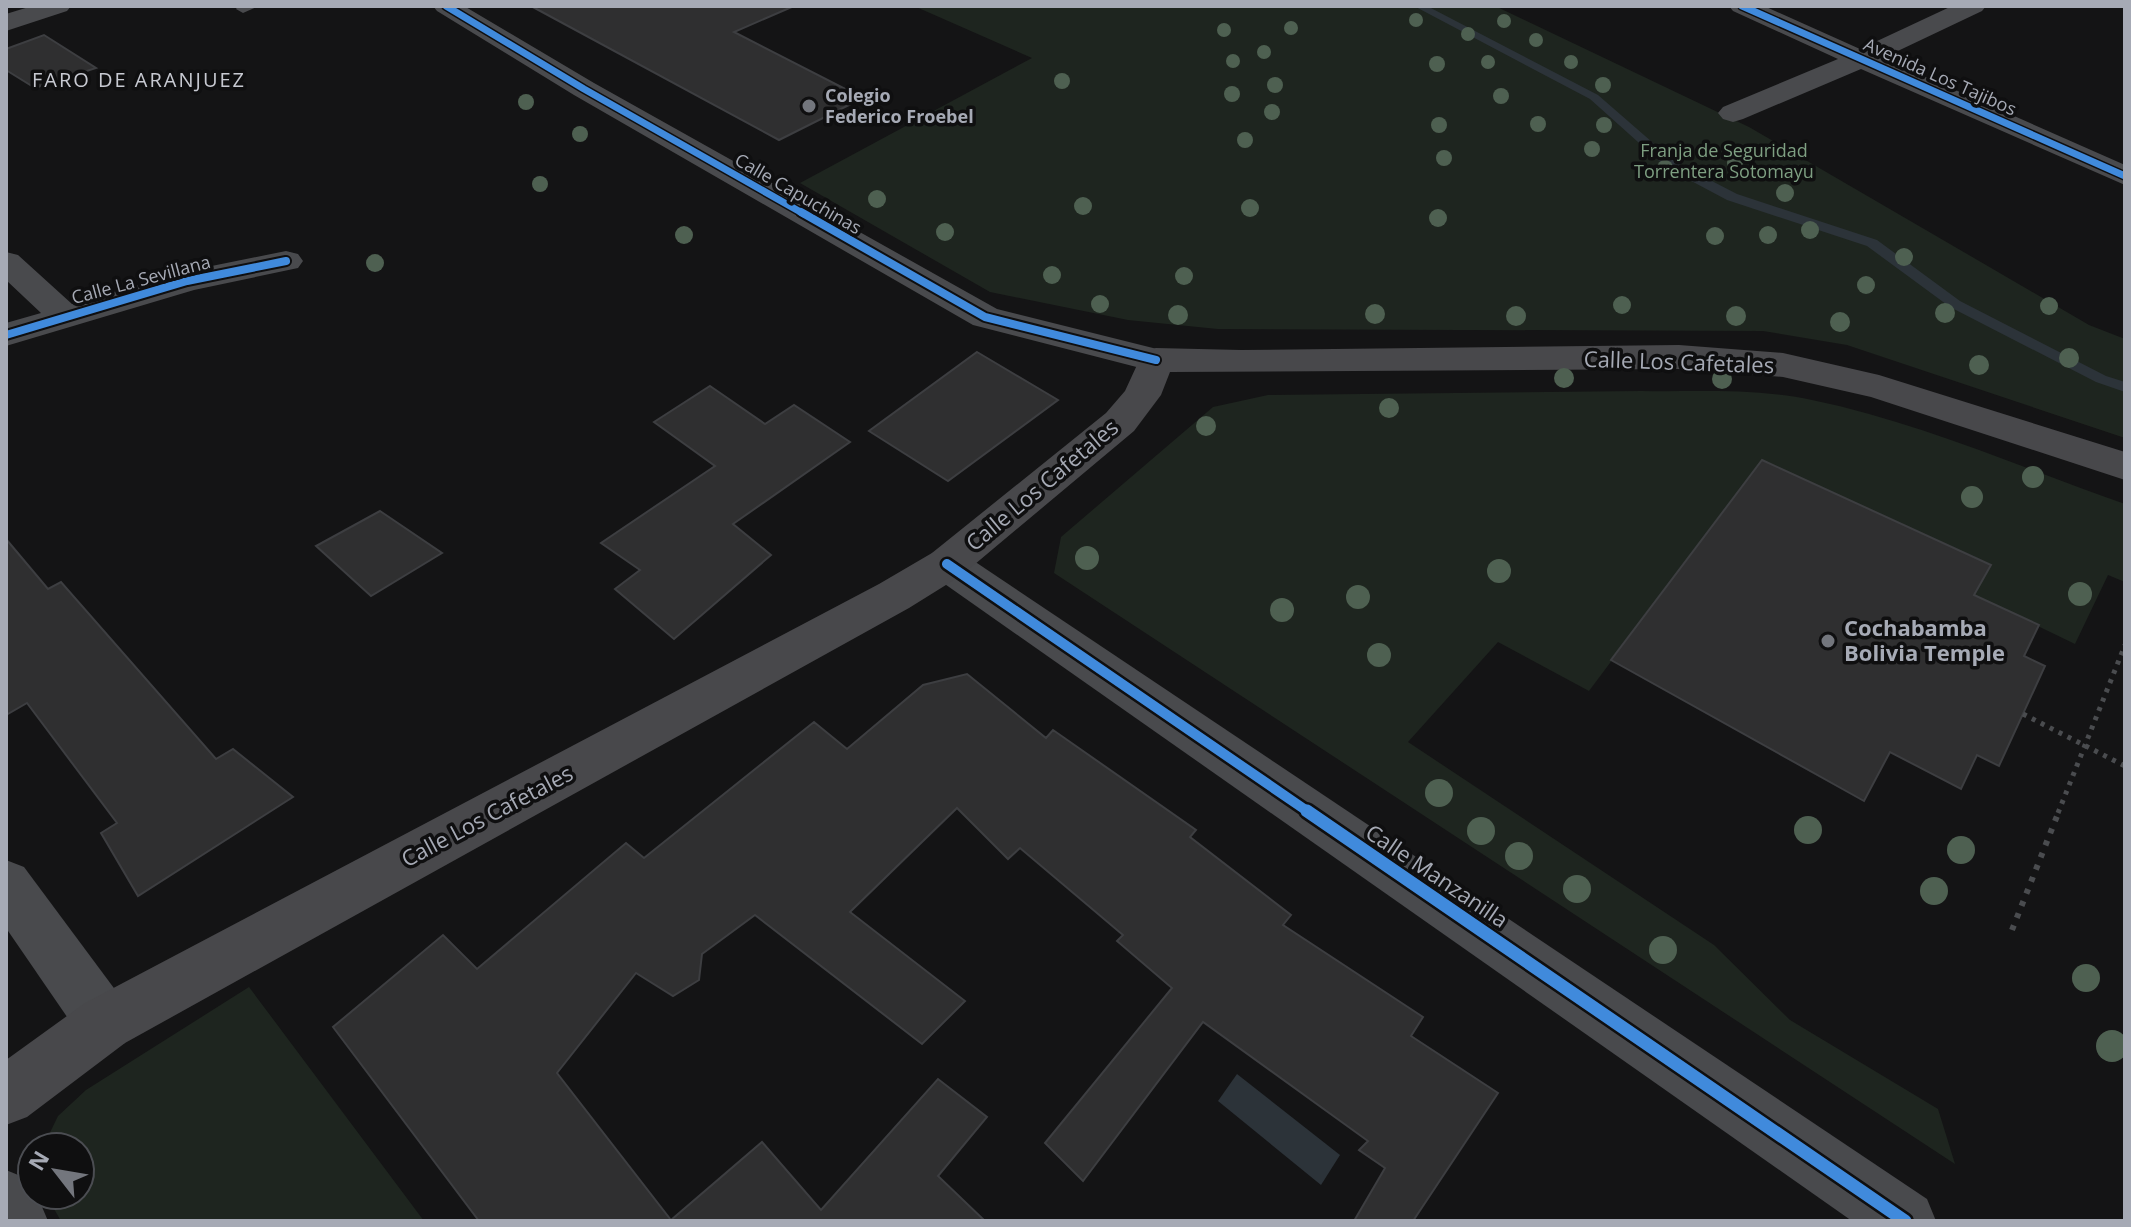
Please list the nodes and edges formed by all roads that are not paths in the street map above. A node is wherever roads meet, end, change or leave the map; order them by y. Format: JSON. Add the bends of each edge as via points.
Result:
{"nodes":[{"id":1,"x":58,"y":6,"type":"edge"},
{"id":2,"x":446,"y":6,"type":"edge"},
{"id":3,"x":1742,"y":6,"type":"edge"},
{"id":4,"x":1973,"y":6,"type":"edge"},
{"id":5,"x":6,"y":23,"type":"edge"},
{"id":6,"x":1860,"y":59,"type":"junction"},
{"id":7,"x":1733,"y":113,"type":"dead end"},
{"id":8,"x":2125,"y":176,"type":"edge"},
{"id":9,"x":286,"y":261,"type":"dead end"},
{"id":10,"x":6,"y":262,"type":"edge"},
{"id":11,"x":66,"y":317,"type":"junction"},
{"id":12,"x":6,"y":335,"type":"edge"},
{"id":13,"x":1156,"y":360,"type":"junction"},
{"id":14,"x":2125,"y":466,"type":"edge"},
{"id":15,"x":947,"y":564,"type":"junction"},
{"id":16,"x":6,"y":884,"type":"edge"},
{"id":17,"x":105,"y":1023,"type":"junction"},
{"id":18,"x":6,"y":1096,"type":"edge"},
{"id":19,"x":6,"y":1201,"type":"edge"},
{"id":20,"x":17,"y":1221,"type":"edge"},
{"id":21,"x":1905,"y":1221,"type":"edge"}],
"edges":[{"from":1,"to":5,"type":"street"},
{"from":2,"to":13,"type":"street","name":"Calle Capuchinas","via":[[985,317]]},
{"from":3,"to":6,"type":"street","name":"Avenida Los Tajibos"},
{"from":4,"to":6,"type":"street"},
{"from":6,"to":7,"type":"street"},
{"from":6,"to":8,"type":"street","name":"Avenida Los Tajibos"},
{"from":9,"to":11,"type":"street","name":"Calle La Sevillana","via":[[187,281]]},
{"from":10,"to":11,"type":"street"},
{"from":11,"to":12,"type":"street","name":"Calle La Sevillana"},
{"from":13,"to":14,"type":"main road","name":"Calle Los Cafetales","via":[[1679,357],[1783,365],[1879,387]]},
{"from":13,"to":15,"type":"main road","name":"Calle Los Cafetales","via":[[1142,395],[1120,422]]},
{"from":15,"to":17,"type":"main road","name":"Calle Los Cafetales"},
{"from":15,"to":21,"type":"street","name":"Calle Manzanilla"},
{"from":16,"to":17,"type":"street"},
{"from":17,"to":18,"type":"main road","name":"Calle Los Cafetales"},
{"from":19,"to":20,"type":"street"}]}
